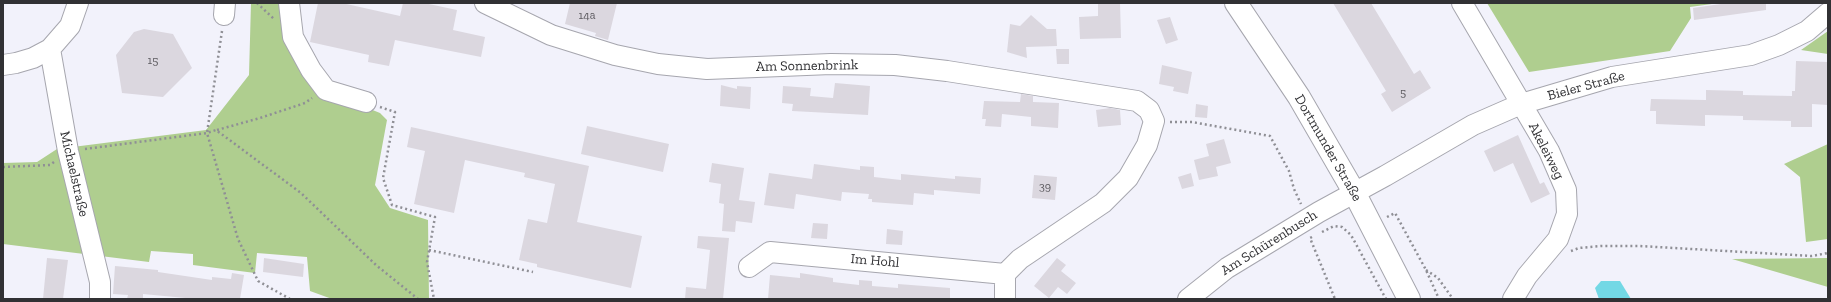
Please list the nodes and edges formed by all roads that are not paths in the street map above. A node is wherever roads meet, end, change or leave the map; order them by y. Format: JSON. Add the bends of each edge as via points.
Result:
{"nodes":[{"id":1,"x":78,"y":3,"type":"edge"},
{"id":2,"x":289,"y":3,"type":"edge"},
{"id":3,"x":485,"y":3,"type":"edge"},
{"id":4,"x":1236,"y":3,"type":"edge"},
{"id":5,"x":1462,"y":3,"type":"edge"},
{"id":6,"x":1828,"y":13,"type":"edge"},
{"id":7,"x":50,"y":49,"type":"junction"},
{"id":8,"x":3,"y":64,"type":"edge"},
{"id":9,"x":366,"y":102,"type":"road end"},
{"id":10,"x":1521,"y":104,"type":"junction"},
{"id":11,"x":1354,"y":192,"type":"junction"},
{"id":12,"x":749,"y":266,"type":"dead end"},
{"id":13,"x":1005,"y":274,"type":"junction"},
{"id":14,"x":100,"y":299,"type":"edge"},
{"id":15,"x":1004,"y":299,"type":"edge"},
{"id":16,"x":1188,"y":299,"type":"edge"},
{"id":17,"x":1409,"y":299,"type":"edge"},
{"id":18,"x":1513,"y":299,"type":"edge"}],
"edges":[{"from":1,"to":7,"type":"street","via":[[70,26]]},
{"from":2,"to":9,"type":"street","via":[[290,24],[296,44],[310,70],[326,90]]},
{"from":3,"to":13,"type":"street","name":"Am Sonnenbrink","via":[[551,35],[615,55],[658,64],[707,69],[831,64],[895,65],[1137,101],[1150,110],[1154,122],[1147,145],[1128,178],[1103,203],[1020,260]]},
{"from":4,"to":11,"type":"main road","name":"Dortmunder Straße","via":[[1299,97]]},
{"from":5,"to":10,"type":"street","name":"Akeleiweg"},
{"from":6,"to":10,"type":"street","name":"Bieler Straße","via":[[1807,31],[1752,55],[1612,77]]},
{"from":7,"to":8,"type":"street","via":[[33,58]]},
{"from":7,"to":14,"type":"street","name":"Michaelstraße","via":[[68,151],[100,282]]},
{"from":10,"to":11,"type":"street","name":"Bieler Straße","via":[[1472,125]]},
{"from":10,"to":18,"type":"street","name":"Akeleiweg","via":[[1549,151],[1566,190],[1567,214],[1558,239],[1527,276]]},
{"from":11,"to":16,"type":"street","name":"Am Schürenbusch","via":[[1316,205]]},
{"from":11,"to":17,"type":"main road","name":"Dortmunder Straße"},
{"from":12,"to":13,"type":"street","name":"Im Hohl","via":[[770,252]]},
{"from":13,"to":15,"type":"street"}]}
